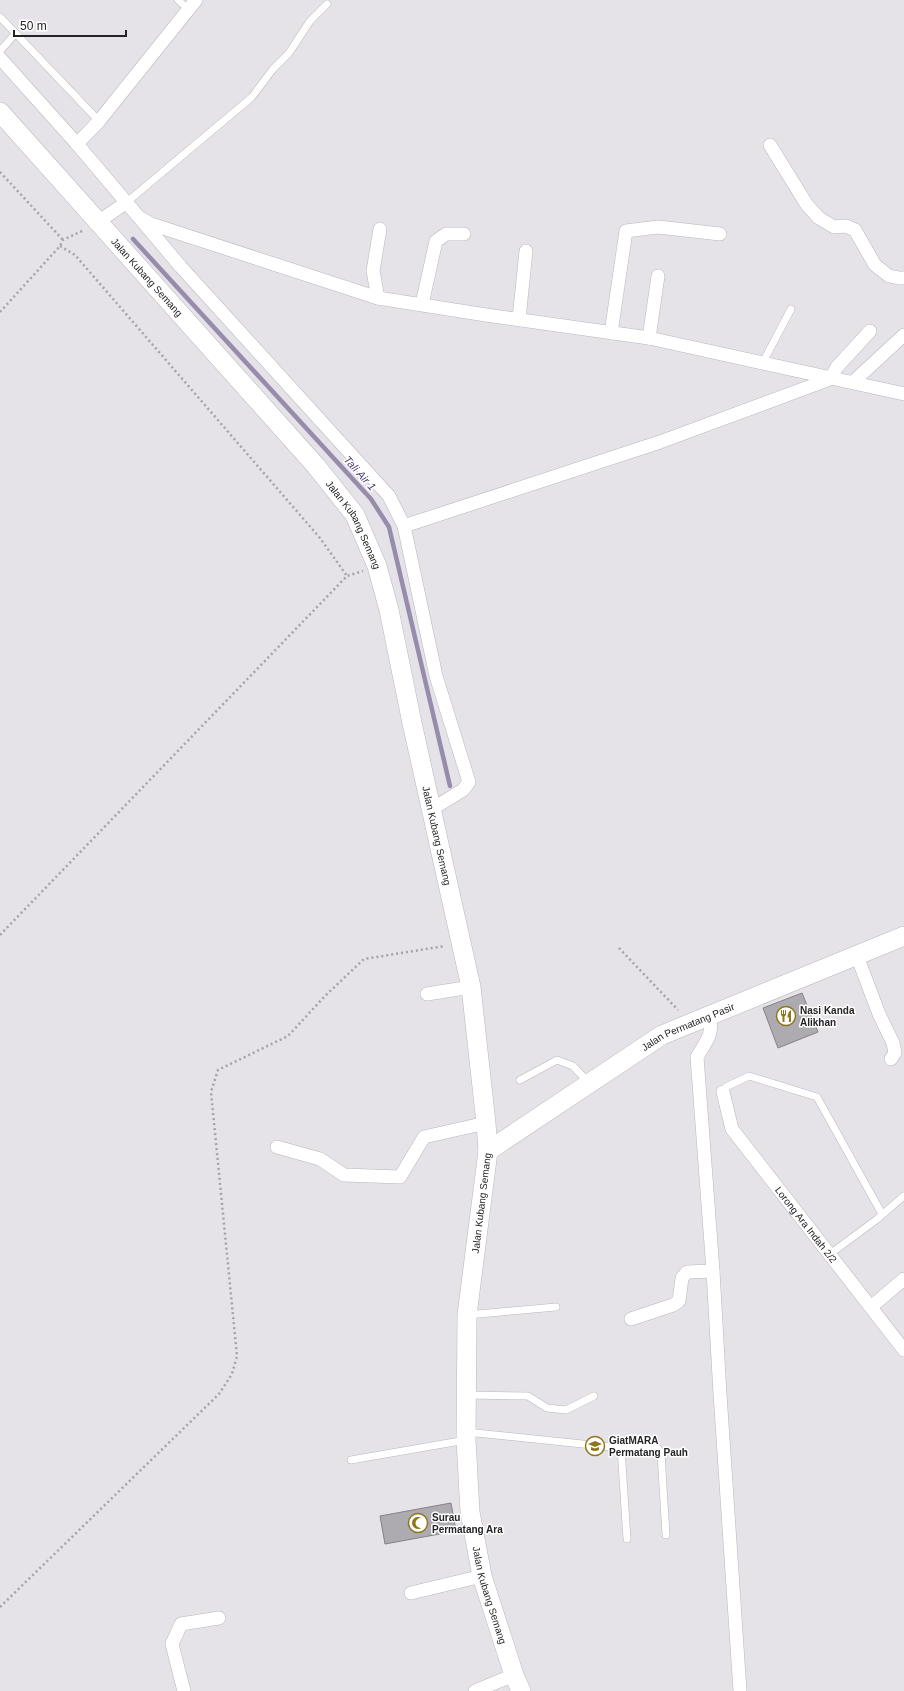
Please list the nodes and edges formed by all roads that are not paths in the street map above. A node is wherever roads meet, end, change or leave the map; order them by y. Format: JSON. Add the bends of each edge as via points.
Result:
{"nodes":[{"id":1,"x":178,"y":0,"type":"edge"},
{"id":2,"x":327,"y":4,"type":"dead end"},
{"id":3,"x":193,"y":5,"type":"edge"},
{"id":4,"x":0,"y":17,"type":"edge"},
{"id":5,"x":15,"y":34,"type":"junction"},
{"id":6,"x":0,"y":51,"type":"edge"},
{"id":7,"x":0,"y":58,"type":"edge"},
{"id":8,"x":0,"y":112,"type":"edge"},
{"id":9,"x":99,"y":121,"type":"junction"},
{"id":10,"x":77,"y":144,"type":"junction"},
{"id":11,"x":770,"y":145,"type":"dead end"},
{"id":12,"x":127,"y":202,"type":"junction"},
{"id":13,"x":140,"y":218,"type":"junction"},
{"id":14,"x":98,"y":222,"type":"junction"},
{"id":15,"x":380,"y":229,"type":"dead end"},
{"id":16,"x":464,"y":234,"type":"dead end"},
{"id":17,"x":720,"y":234,"type":"dead end"},
{"id":18,"x":526,"y":251,"type":"dead end"},
{"id":19,"x":658,"y":276,"type":"dead end"},
{"id":20,"x":904,"y":278,"type":"edge"},
{"id":21,"x":378,"y":298,"type":"junction"},
{"id":22,"x":422,"y":304,"type":"junction"},
{"id":23,"x":791,"y":310,"type":"dead end"},
{"id":24,"x":519,"y":319,"type":"junction"},
{"id":25,"x":870,"y":331,"type":"dead end"},
{"id":26,"x":611,"y":333,"type":"junction"},
{"id":27,"x":904,"y":335,"type":"edge"},
{"id":28,"x":648,"y":338,"type":"junction"},
{"id":29,"x":762,"y":364,"type":"junction"},
{"id":30,"x":830,"y":379,"type":"junction"},
{"id":31,"x":853,"y":382,"type":"junction"},
{"id":32,"x":904,"y":394,"type":"edge"},
{"id":33,"x":404,"y":526,"type":"junction"},
{"id":34,"x":432,"y":809,"type":"junction"},
{"id":35,"x":903,"y":938,"type":"edge"},
{"id":36,"x":857,"y":956,"type":"junction"},
{"id":37,"x":471,"y":987,"type":"junction"},
{"id":38,"x":427,"y":994,"type":"dead end"},
{"id":39,"x":709,"y":1016,"type":"junction"},
{"id":40,"x":891,"y":1060,"type":"dead end"},
{"id":41,"x":520,"y":1080,"type":"dead end"},
{"id":42,"x":589,"y":1083,"type":"junction"},
{"id":43,"x":723,"y":1092,"type":"joint"},
{"id":44,"x":486,"y":1122,"type":"junction"},
{"id":45,"x":277,"y":1147,"type":"dead end"},
{"id":46,"x":488,"y":1150,"type":"junction"},
{"id":47,"x":904,"y":1196,"type":"edge"},
{"id":48,"x":882,"y":1214,"type":"junction"},
{"id":49,"x":830,"y":1254,"type":"junction"},
{"id":50,"x":713,"y":1271,"type":"junction"},
{"id":51,"x":904,"y":1279,"type":"edge"},
{"id":52,"x":556,"y":1307,"type":"dead end"},
{"id":53,"x":871,"y":1307,"type":"junction"},
{"id":54,"x":467,"y":1315,"type":"junction"},
{"id":55,"x":632,"y":1319,"type":"dead end"},
{"id":56,"x":904,"y":1350,"type":"edge"},
{"id":57,"x":466,"y":1395,"type":"junction"},
{"id":58,"x":594,"y":1396,"type":"dead end"},
{"id":59,"x":466,"y":1436,"type":"junction"},
{"id":60,"x":621,"y":1448,"type":"junction"},
{"id":61,"x":351,"y":1460,"type":"dead end"},
{"id":62,"x":666,"y":1535,"type":"dead end"},
{"id":63,"x":627,"y":1539,"type":"dead end"},
{"id":64,"x":482,"y":1576,"type":"junction"},
{"id":65,"x":411,"y":1593,"type":"dead end"},
{"id":66,"x":219,"y":1618,"type":"dead end"},
{"id":67,"x":518,"y":1683,"type":"edge"},
{"id":68,"x":184,"y":1691,"type":"edge"},
{"id":69,"x":475,"y":1691,"type":"edge"},
{"id":70,"x":740,"y":1691,"type":"edge"}],
"edges":[{"from":1,"to":3,"type":"lane"},
{"from":2,"to":12,"type":"lane","via":[[252,97]]},
{"from":3,"to":9,"type":"street"},
{"from":4,"to":5,"type":"lane"},
{"from":5,"to":6,"type":"lane"},
{"from":5,"to":9,"type":"lane"},
{"from":7,"to":10,"type":"street"},
{"from":8,"to":14,"type":"main road","name":"Jalan Kubang Semang"},
{"from":9,"to":10,"type":"street"},
{"from":10,"to":12,"type":"street"},
{"from":11,"to":20,"type":"street","via":[[807,205],[819,218],[834,227],[846,226],[855,230],[875,265],[889,276]]},
{"from":12,"to":13,"type":"street"},
{"from":12,"to":14,"type":"street"},
{"from":13,"to":21,"type":"street","via":[[151,224]]},
{"from":13,"to":33,"type":"street","via":[[181,267],[389,496]]},
{"from":14,"to":34,"type":"main road","name":"Jalan Kubang Semang","via":[[310,460],[355,515],[378,566]]},
{"from":15,"to":21,"type":"street","via":[[373,271]]},
{"from":16,"to":22,"type":"street","via":[[446,234],[436,241]]},
{"from":17,"to":26,"type":"street","via":[[658,227],[626,231]]},
{"from":18,"to":24,"type":"street"},
{"from":19,"to":28,"type":"street"},
{"from":21,"to":22,"type":"street"},
{"from":22,"to":24,"type":"street"},
{"from":23,"to":29,"type":"lane"},
{"from":24,"to":26,"type":"street"},
{"from":25,"to":30,"type":"street","via":[[837,367]]},
{"from":26,"to":28,"type":"street"},
{"from":27,"to":31,"type":"street"},
{"from":28,"to":29,"type":"street"},
{"from":29,"to":30,"type":"street"},
{"from":30,"to":31,"type":"street"},
{"from":30,"to":33,"type":"street","via":[[660,442]]},
{"from":31,"to":32,"type":"street"},
{"from":33,"to":34,"type":"street","via":[[436,676],[469,782],[463,790]]},
{"from":34,"to":37,"type":"main road","name":"Jalan Kubang Semang"},
{"from":35,"to":36,"type":"main road","name":"Jalan Permatang Pasir"},
{"from":36,"to":39,"type":"main road","name":"Jalan Permatang Pasir"},
{"from":36,"to":40,"type":"street","via":[[893,1043],[895,1053]]},
{"from":37,"to":38,"type":"street"},
{"from":37,"to":44,"type":"main road","name":"Jalan Kubang Semang"},
{"from":39,"to":42,"type":"main road","name":"Jalan Permatang Pasir","via":[[662,1035]]},
{"from":39,"to":50,"type":"street","via":[[710,1036],[697,1057]]},
{"from":41,"to":42,"type":"lane","via":[[557,1060],[573,1066]]},
{"from":42,"to":46,"type":"main road","name":"Jalan Permatang Pasir"},
{"from":43,"to":48,"type":"lane","via":[[726,1087],[749,1076],[817,1097]]},
{"from":43,"to":49,"type":"street","name":"Lorong Ara Indah 2/2","via":[[732,1129]]},
{"from":44,"to":45,"type":"street","via":[[424,1137],[400,1178],[344,1175],[320,1159]]},
{"from":44,"to":46,"type":"main road","name":"Jalan Kubang Semang"},
{"from":46,"to":54,"type":"main road","name":"Jalan Kubang Semang"},
{"from":47,"to":48,"type":"lane"},
{"from":48,"to":49,"type":"lane"},
{"from":49,"to":53,"type":"street","name":"Lorong Ara Indah 2/2"},
{"from":50,"to":55,"type":"street","via":[[687,1272],[682,1278],[679,1301]]},
{"from":50,"to":70,"type":"street"},
{"from":51,"to":53,"type":"street"},
{"from":52,"to":54,"type":"lane"},
{"from":53,"to":56,"type":"street","name":"Lorong Ara Indah 2/2"},
{"from":54,"to":57,"type":"main road","name":"Jalan Kubang Semang"},
{"from":57,"to":58,"type":"lane","via":[[528,1396],[547,1408],[566,1410]]},
{"from":57,"to":59,"type":"main road","name":"Jalan Kubang Semang"},
{"from":59,"to":60,"type":"lane"},
{"from":59,"to":61,"type":"lane"},
{"from":59,"to":64,"type":"main road","name":"Jalan Kubang Semang","via":[[470,1512]]},
{"from":60,"to":62,"type":"lane","via":[[656,1446],[661,1453]]},
{"from":60,"to":63,"type":"lane"},
{"from":64,"to":65,"type":"street"},
{"from":64,"to":67,"type":"main road","name":"Jalan Kubang Semang"},
{"from":66,"to":68,"type":"street","via":[[181,1624],[172,1644]]},
{"from":67,"to":69,"type":"street"}]}
